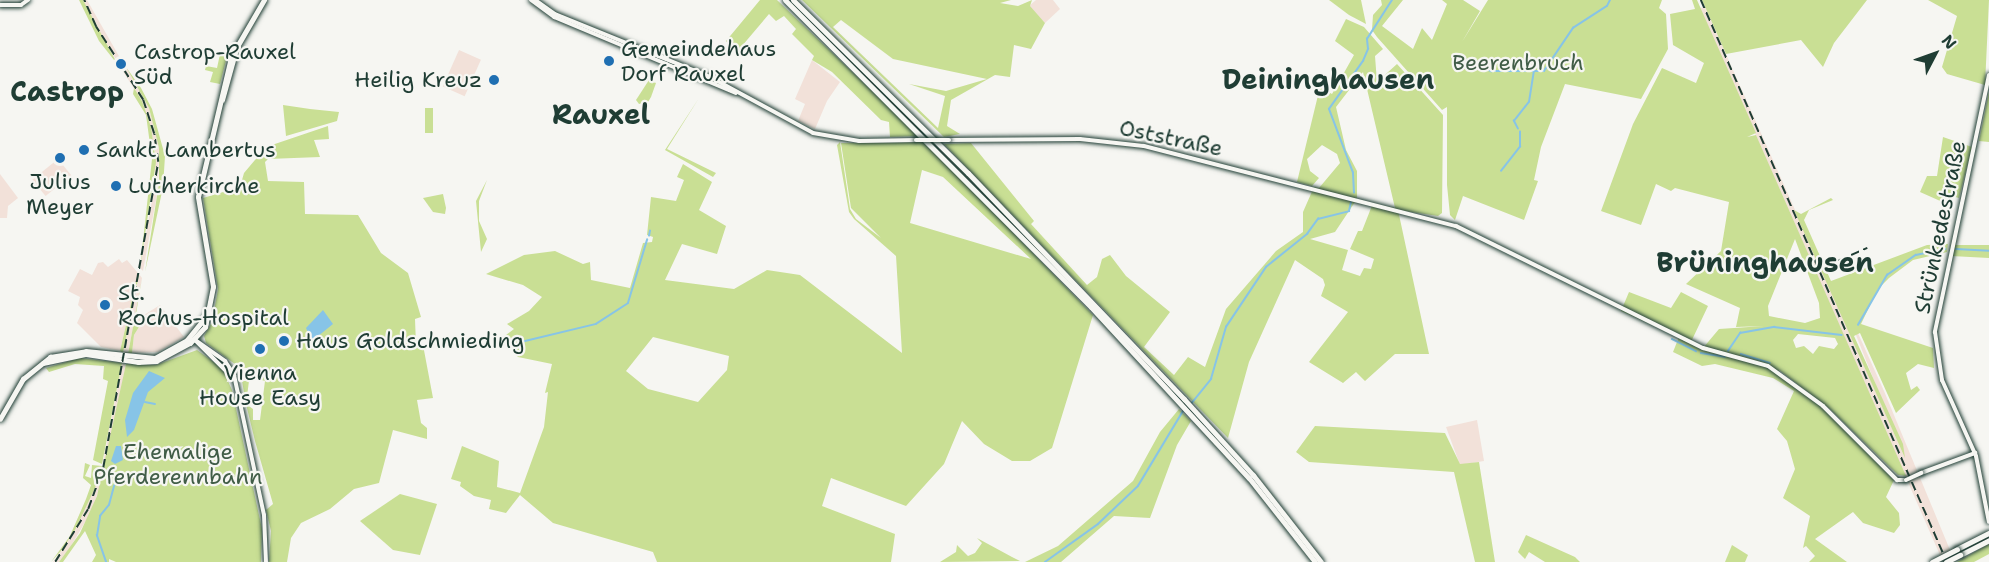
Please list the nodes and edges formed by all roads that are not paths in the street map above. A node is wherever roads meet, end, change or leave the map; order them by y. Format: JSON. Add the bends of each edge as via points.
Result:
{"nodes":[{"id":1,"x":9,"y":0,"type":"edge"},
{"id":2,"x":28,"y":0,"type":"edge"},
{"id":3,"x":264,"y":0,"type":"edge"},
{"id":4,"x":533,"y":0,"type":"edge"},
{"id":5,"x":785,"y":0,"type":"edge"},
{"id":6,"x":793,"y":0,"type":"edge"},
{"id":7,"x":259,"y":1,"type":"edge"},
{"id":8,"x":0,"y":5,"type":"edge"},
{"id":9,"x":18,"y":5,"type":"junction"},
{"id":10,"x":1989,"y":75,"type":"edge"},
{"id":11,"x":193,"y":338,"type":"junction"},
{"id":12,"x":1183,"y":401,"type":"junction"},
{"id":13,"x":1191,"y":409,"type":"junction"},
{"id":14,"x":0,"y":419,"type":"edge"},
{"id":15,"x":1975,"y":453,"type":"junction"},
{"id":16,"x":1989,"y":522,"type":"edge"},
{"id":17,"x":1988,"y":536,"type":"edge"},
{"id":18,"x":1958,"y":552,"type":"junction"},
{"id":19,"x":266,"y":562,"type":"edge"},
{"id":20,"x":1315,"y":562,"type":"edge"},
{"id":21,"x":1321,"y":562,"type":"edge"},
{"id":22,"x":1932,"y":562,"type":"edge"},
{"id":23,"x":1946,"y":562,"type":"edge"}],
"edges":[{"from":1,"to":9,"type":"main road"},
{"from":2,"to":9,"type":"main road"},
{"from":3,"to":7,"type":"main road"},
{"from":4,"to":15,"type":"main road","name":"Oststraße","bridge":true,"via":[[555,14],[708,79],[826,137],[860,141],[1121,142],[1456,226],[1703,348],[1768,366],[1823,406],[1897,480]]},
{"from":5,"to":12,"type":"highway","via":[[1003,215]]},
{"from":6,"to":12,"type":"highway","via":[[976,181]]},
{"from":7,"to":11,"type":"main road","via":[[235,50],[198,202],[213,287],[205,327]]},
{"from":8,"to":9,"type":"main road"},
{"from":10,"to":15,"type":"main road","name":"Strünkedestraße","via":[[1935,332],[1947,397]]},
{"from":11,"to":14,"type":"main road","via":[[155,357],[80,351],[50,357],[16,387]]},
{"from":11,"to":19,"type":"main road","via":[[225,361],[234,378],[264,515]]},
{"from":12,"to":13,"type":"highway"},
{"from":13,"to":20,"type":"highway"},
{"from":13,"to":21,"type":"highway","via":[[1253,475]]},
{"from":15,"to":16,"type":"main road","name":"Strünkedestraße"},
{"from":17,"to":18,"type":"highway"},
{"from":18,"to":22,"type":"highway","bridge":true},
{"from":18,"to":23,"type":"highway","bridge":true}]}
